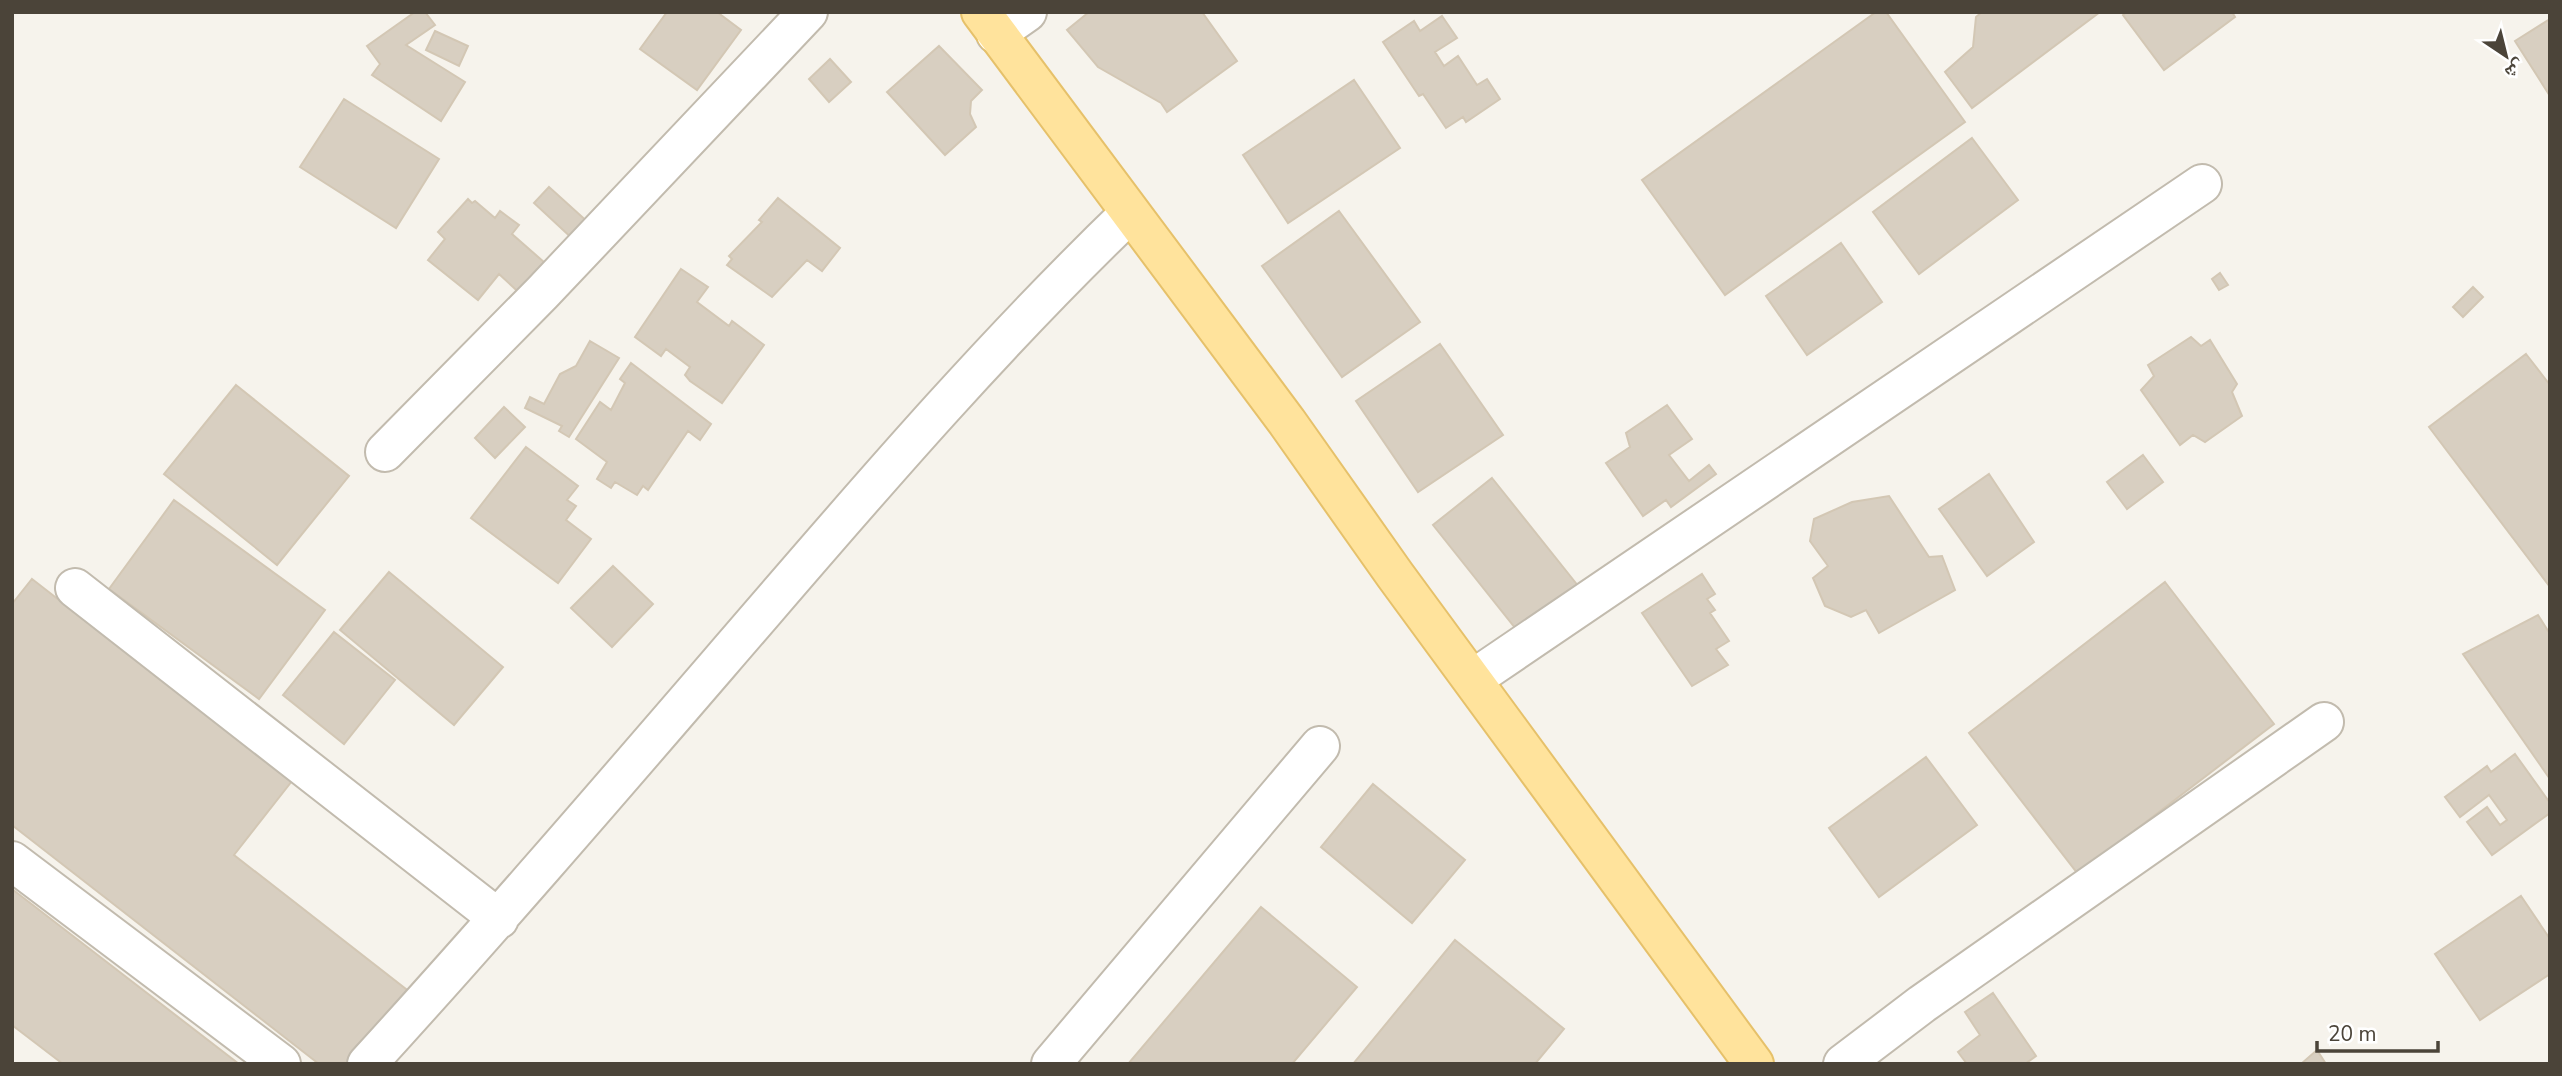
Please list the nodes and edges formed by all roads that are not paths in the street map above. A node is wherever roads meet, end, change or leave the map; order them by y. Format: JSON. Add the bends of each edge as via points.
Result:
{"nodes":[{"id":1,"x":808,"y":12,"type":"edge"},
{"id":2,"x":1001,"y":19,"type":"edge"},
{"id":3,"x":2202,"y":184,"type":"dead end"},
{"id":4,"x":1129,"y":213,"type":"junction"},
{"id":5,"x":385,"y":452,"type":"dead end"},
{"id":6,"x":75,"y":588,"type":"dead end"},
{"id":7,"x":1473,"y":678,"type":"junction"},
{"id":8,"x":2324,"y":722,"type":"dead end"},
{"id":9,"x":1320,"y":746,"type":"dead end"},
{"id":10,"x":12,"y":861,"type":"edge"},
{"id":11,"x":499,"y":919,"type":"junction"},
{"id":12,"x":281,"y":1064,"type":"edge"},
{"id":13,"x":367,"y":1064,"type":"edge"},
{"id":14,"x":1051,"y":1064,"type":"edge"},
{"id":15,"x":1754,"y":1064,"type":"edge"},
{"id":16,"x":1843,"y":1064,"type":"edge"}],
"edges":[{"from":1,"to":5,"type":"street"},
{"from":2,"to":4,"type":"main road"},
{"from":3,"to":7,"type":"street"},
{"from":4,"to":7,"type":"main road"},
{"from":4,"to":11,"type":"street","via":[[997,346],[887,468]]},
{"from":6,"to":11,"type":"street"},
{"from":7,"to":15,"type":"main road"},
{"from":8,"to":16,"type":"street"},
{"from":9,"to":14,"type":"street"},
{"from":10,"to":12,"type":"street"},
{"from":11,"to":13,"type":"street"}]}
